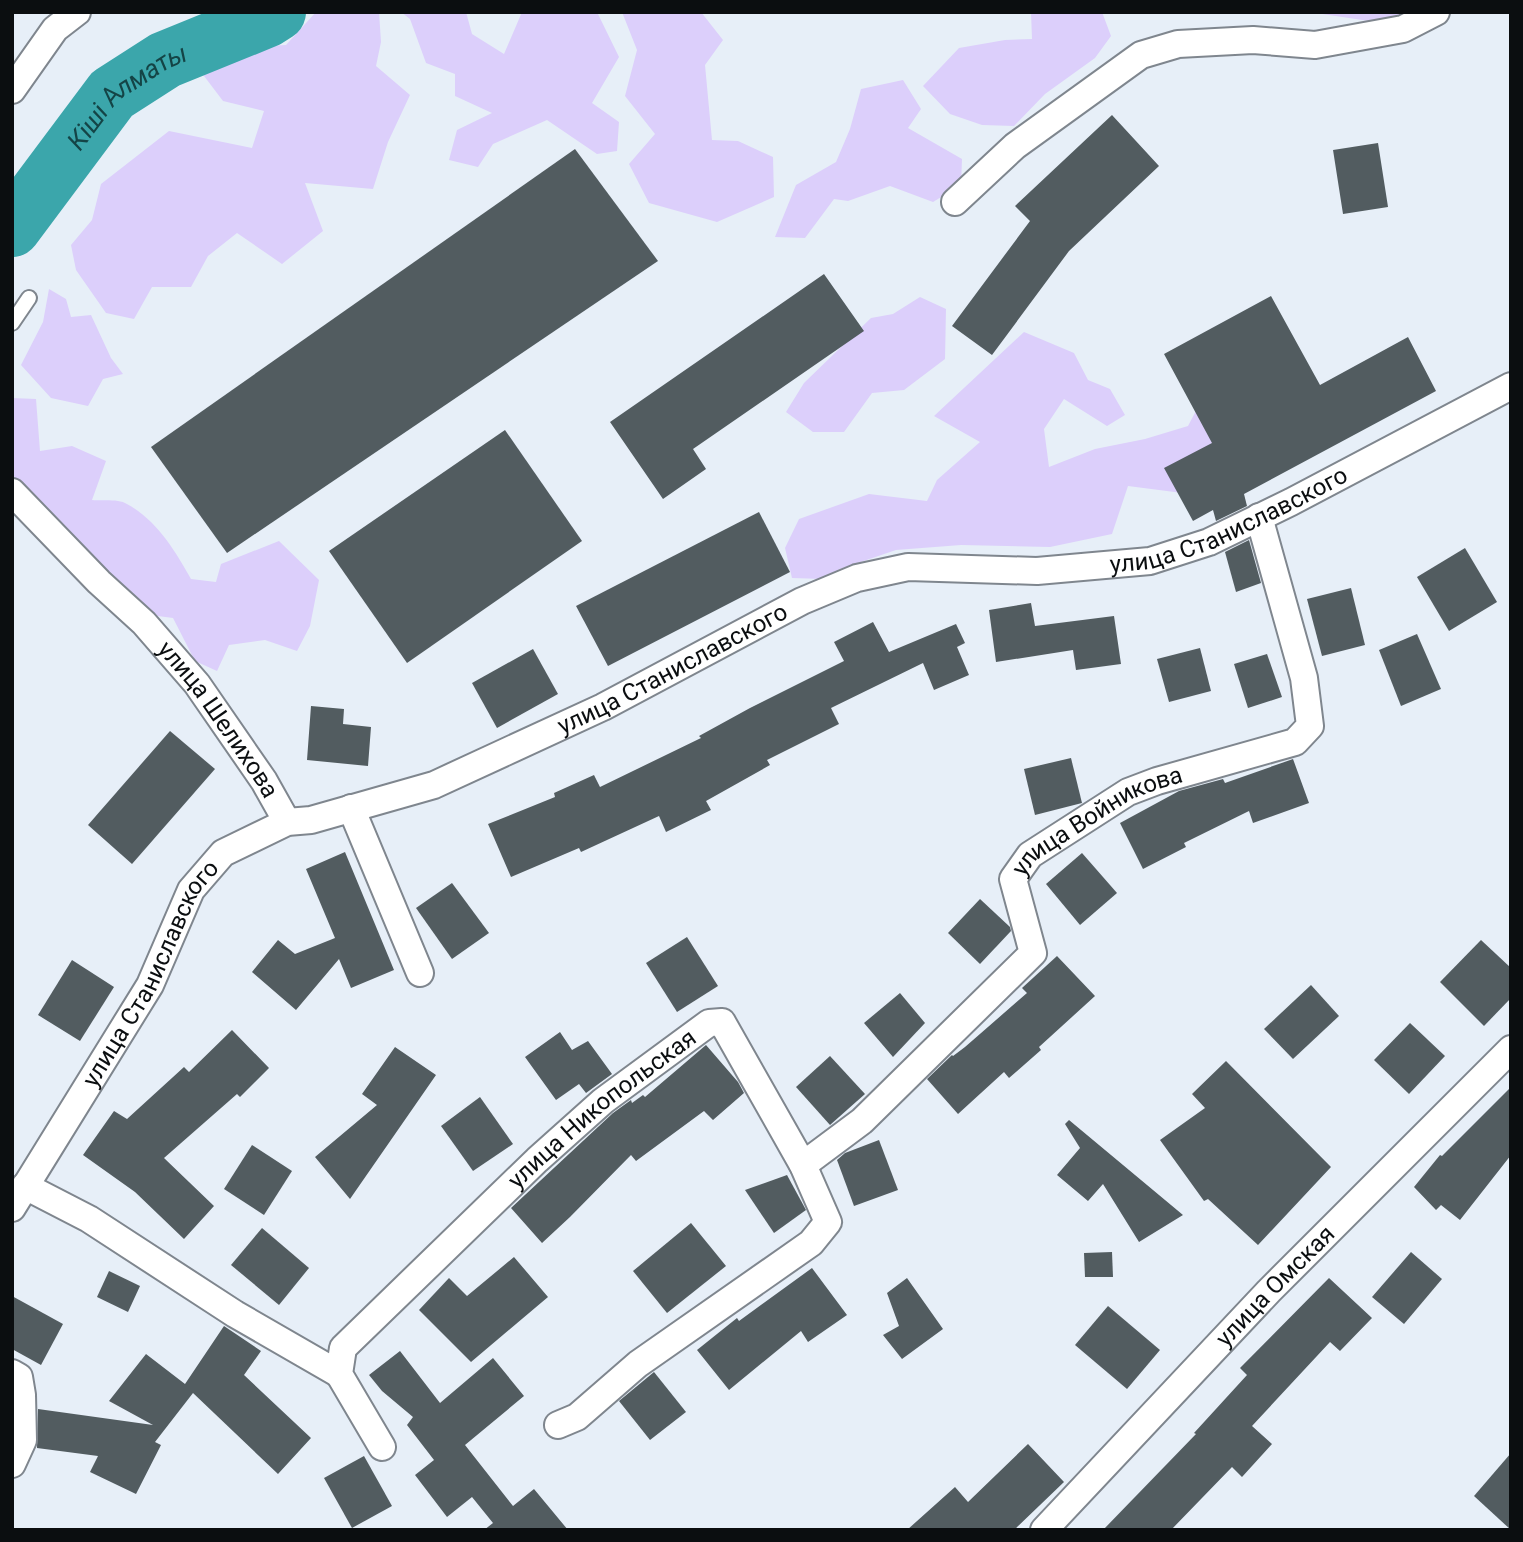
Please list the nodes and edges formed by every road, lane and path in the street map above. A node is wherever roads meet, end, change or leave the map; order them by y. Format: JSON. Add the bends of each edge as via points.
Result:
{"nodes":[{"id":1,"x":77,"y":12,"type":"edge"},
{"id":2,"x":1436,"y":12,"type":"edge"},
{"id":3,"x":12,"y":90,"type":"edge"},
{"id":4,"x":955,"y":202,"type":"dead end"},
{"id":5,"x":29,"y":298,"type":"dead end"},
{"id":6,"x":12,"y":323,"type":"edge"},
{"id":7,"x":1511,"y":386,"type":"edge"},
{"id":8,"x":12,"y":492,"type":"edge"},
{"id":9,"x":1259,"y":517,"type":"junction"},
{"id":10,"x":351,"y":808,"type":"junction"},
{"id":11,"x":287,"y":822,"type":"junction"},
{"id":12,"x":419,"y":972,"type":"dead end"},
{"id":13,"x":1506,"y":1062,"type":"edge"},
{"id":14,"x":803,"y":1165,"type":"junction"},
{"id":15,"x":19,"y":1198,"type":"edge"},
{"id":16,"x":12,"y":1373,"type":"edge"},
{"id":17,"x":339,"y":1374,"type":"junction"},
{"id":18,"x":558,"y":1425,"type":"dead end"},
{"id":19,"x":382,"y":1447,"type":"dead end"},
{"id":20,"x":12,"y":1464,"type":"edge"},
{"id":21,"x":1044,"y":1530,"type":"edge"}],
"edges":[{"from":1,"to":3,"type":"street","via":[[55,29]]},
{"from":2,"to":4,"type":"street","via":[[1403,29],[1315,45],[1253,40],[1178,44],[1141,55],[1015,146]]},
{"from":5,"to":6,"type":"lane"},
{"from":7,"to":9,"type":"street","name":"улица Станиславского"},
{"from":8,"to":11,"type":"street","name":"улица Шелихова","via":[[144,623],[197,684],[264,780]]},
{"from":9,"to":10,"type":"street","name":"улица Станиславского","via":[[1209,542],[1150,561],[1037,571],[908,567],[857,578],[802,601],[603,707],[435,785]]},
{"from":9,"to":14,"type":"street","name":"улица Войникова","via":[[1304,678],[1310,726],[1295,742],[1128,792],[1030,855],[1013,878],[1033,953],[862,1121]]},
{"from":10,"to":11,"type":"street","name":"улица Станиславского"},
{"from":10,"to":12,"type":"street"},
{"from":11,"to":15,"type":"street","name":"улица Станиславского","via":[[223,853],[191,890],[150,985]]},
{"from":13,"to":21,"type":"street","name":"улица Омская","via":[[1269,1291]]},
{"from":14,"to":17,"type":"street","name":"улица Никопольская","via":[[722,1022],[709,1023],[603,1101],[537,1160],[343,1348]]},
{"from":14,"to":18,"type":"street","name":"улица Никопольская","via":[[828,1222],[811,1243],[638,1364],[577,1417]]},
{"from":15,"to":17,"type":"street","via":[[89,1219],[235,1314]]},
{"from":16,"to":20,"type":"street","via":[[19,1377],[22,1395],[23,1440]]},
{"from":17,"to":19,"type":"street"}]}
